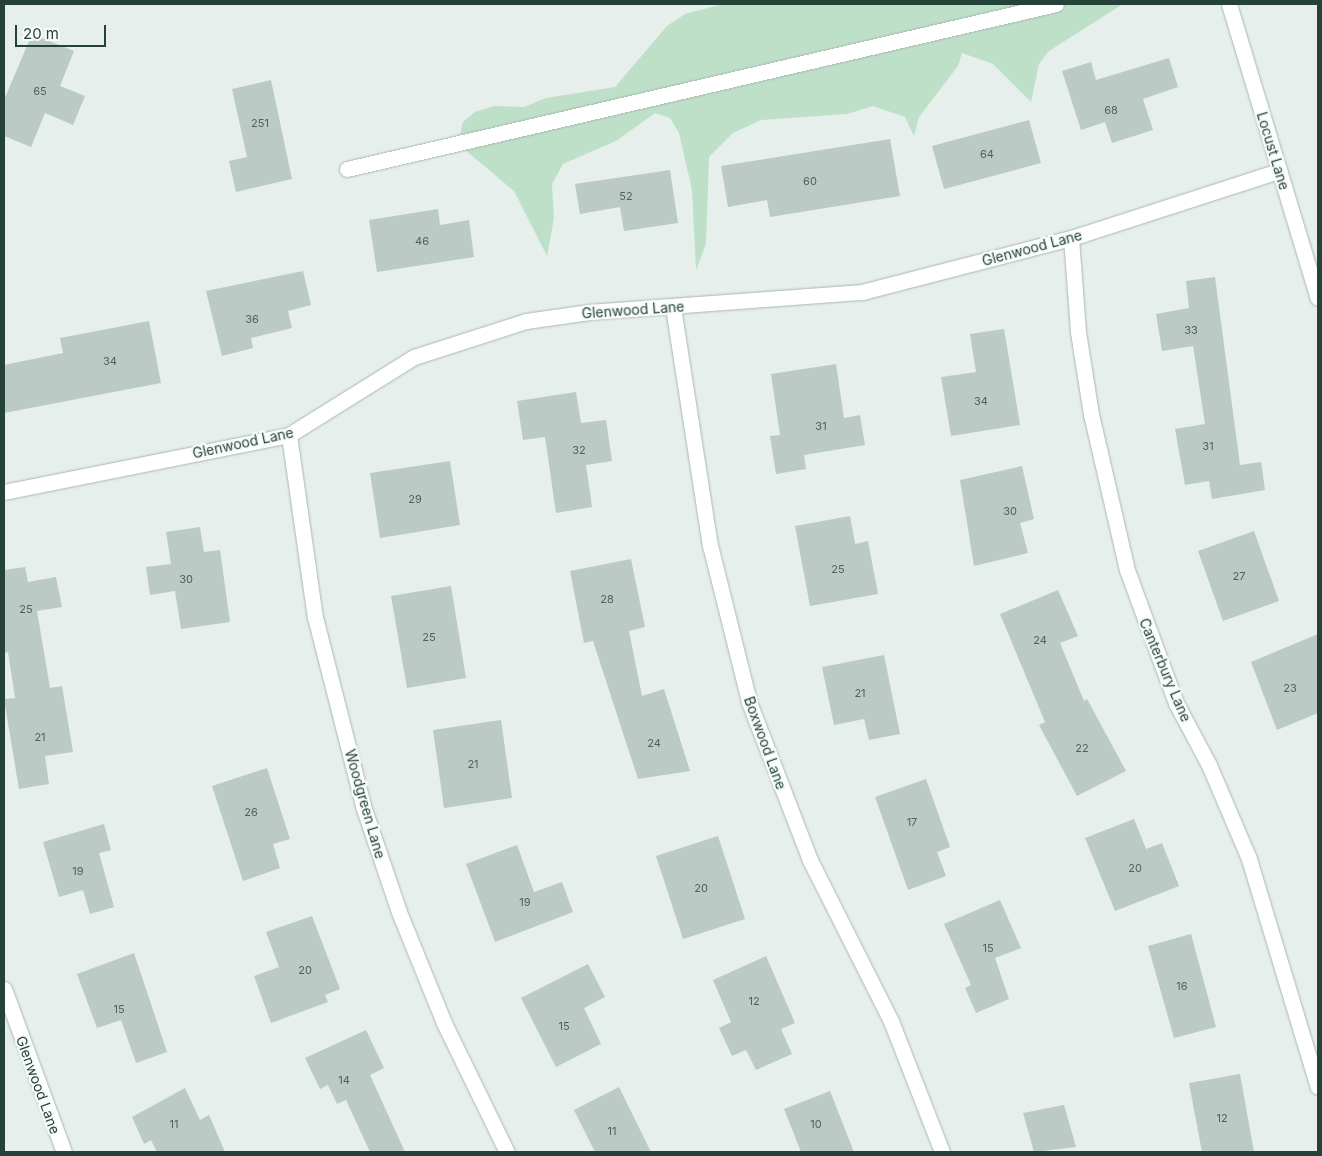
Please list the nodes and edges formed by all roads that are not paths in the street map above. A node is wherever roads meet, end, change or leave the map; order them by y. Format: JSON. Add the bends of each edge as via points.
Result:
{"nodes":[{"id":1,"x":1056,"y":4,"type":"edge"},
{"id":2,"x":1229,"y":4,"type":"edge"},
{"id":3,"x":347,"y":169,"type":"dead end"},
{"id":4,"x":1279,"y":171,"type":"junction"},
{"id":5,"x":1071,"y":238,"type":"junction"},
{"id":6,"x":1318,"y":298,"type":"edge"},
{"id":7,"x":673,"y":307,"type":"junction"},
{"id":8,"x":289,"y":435,"type":"junction"},
{"id":9,"x":4,"y":492,"type":"edge"},
{"id":10,"x":4,"y":989,"type":"edge"},
{"id":11,"x":1318,"y":1087,"type":"edge"},
{"id":12,"x":64,"y":1152,"type":"edge"},
{"id":13,"x":507,"y":1152,"type":"edge"},
{"id":14,"x":942,"y":1152,"type":"edge"}],
"edges":[{"from":1,"to":3,"type":"street"},
{"from":2,"to":4,"type":"street","name":"Locust Lane"},
{"from":4,"to":5,"type":"street","name":"Glenwood Lane"},
{"from":4,"to":6,"type":"street","name":"Locust Lane"},
{"from":5,"to":7,"type":"street","name":"Glenwood Lane","via":[[862,292]]},
{"from":5,"to":11,"type":"street","name":"Canterbury Lane","via":[[1078,332],[1091,414],[1127,570],[1176,703],[1209,765],[1249,860]]},
{"from":7,"to":8,"type":"street","name":"Glenwood Lane","via":[[526,321],[458,340],[414,357]]},
{"from":7,"to":14,"type":"street","name":"Boxwood Lane","via":[[710,545],[749,702],[810,860],[891,1021]]},
{"from":8,"to":9,"type":"street","name":"Glenwood Lane"},
{"from":8,"to":13,"type":"street","name":"Woodgreen Lane","via":[[315,618],[363,806],[398,912],[444,1023]]},
{"from":10,"to":12,"type":"street","name":"Glenwood Lane"}]}
